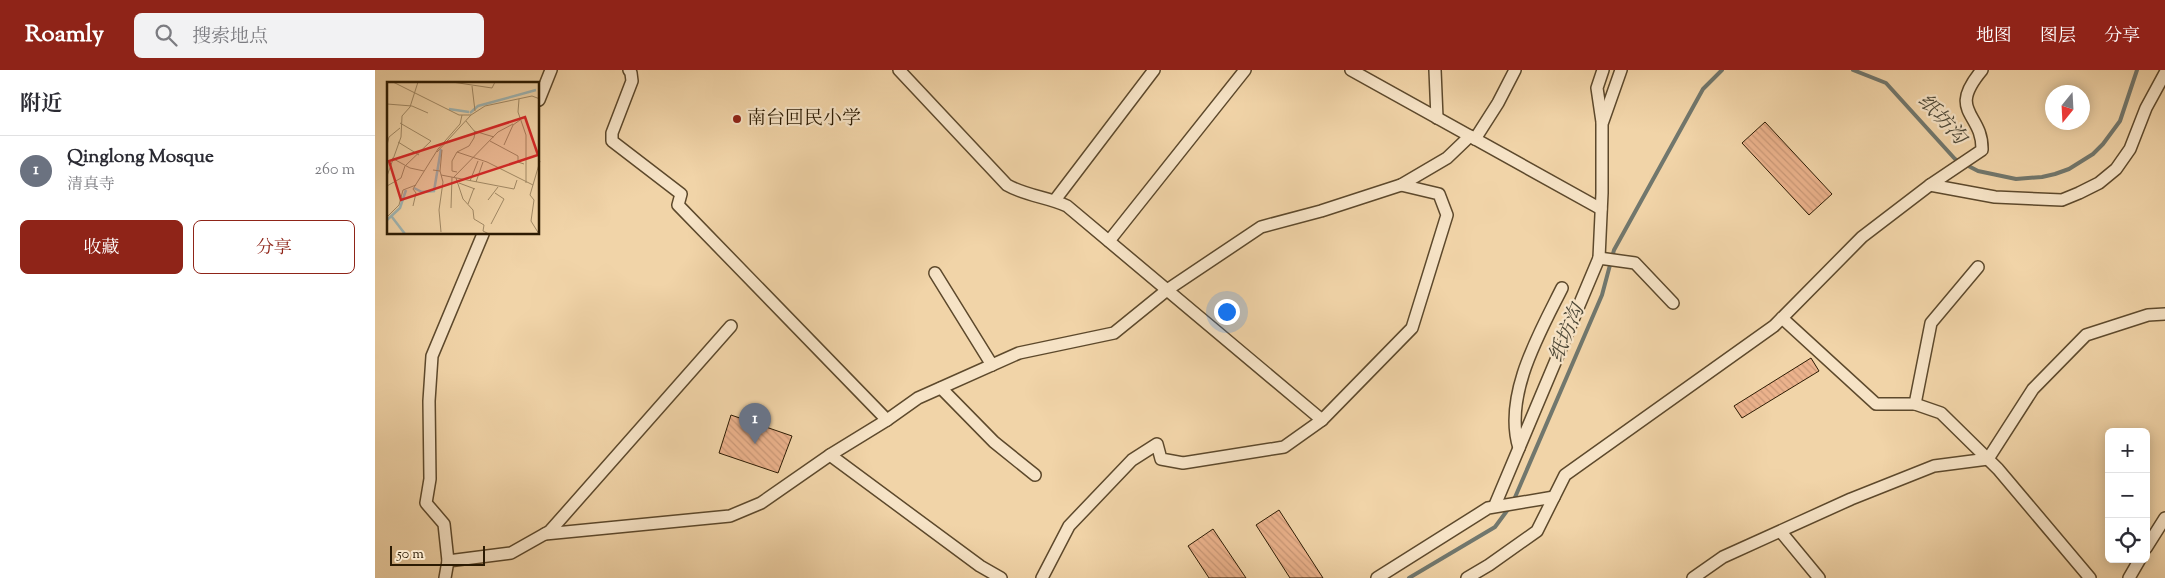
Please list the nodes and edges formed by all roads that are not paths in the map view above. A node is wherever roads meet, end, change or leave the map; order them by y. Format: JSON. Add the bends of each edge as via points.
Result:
{"nodes":[{"id":1,"x":551,"y":70,"type":"edge"},
{"id":2,"x":629,"y":70,"type":"edge"},
{"id":3,"x":899,"y":70,"type":"edge"},
{"id":4,"x":1154,"y":70,"type":"edge"},
{"id":5,"x":1245,"y":70,"type":"edge"},
{"id":6,"x":1351,"y":70,"type":"edge"},
{"id":7,"x":1435,"y":70,"type":"edge"},
{"id":8,"x":1515,"y":70,"type":"edge"},
{"id":9,"x":1603,"y":70,"type":"edge"},
{"id":10,"x":1621,"y":70,"type":"edge"},
{"id":11,"x":1981,"y":70,"type":"edge"},
{"id":12,"x":2165,"y":73,"type":"edge"},
{"id":13,"x":540,"y":98,"type":"edge"},
{"id":14,"x":1437,"y":118,"type":"junction"},
{"id":15,"x":1602,"y":124,"type":"junction"},
{"id":16,"x":1472,"y":138,"type":"junction"},
{"id":17,"x":1930,"y":184,"type":"junction"},
{"id":18,"x":1401,"y":185,"type":"junction"},
{"id":19,"x":1055,"y":200,"type":"junction"},
{"id":20,"x":1601,"y":208,"type":"junction"},
{"id":21,"x":483,"y":235,"type":"edge"},
{"id":22,"x":1109,"y":241,"type":"junction"},
{"id":23,"x":1609,"y":259,"type":"junction"},
{"id":24,"x":1978,"y":266,"type":"dead end"},
{"id":25,"x":935,"y":273,"type":"dead end"},
{"id":26,"x":1562,"y":288,"type":"dead end"},
{"id":27,"x":1167,"y":290,"type":"junction"},
{"id":28,"x":1673,"y":303,"type":"dead end"},
{"id":29,"x":2165,"y":314,"type":"edge"},
{"id":30,"x":1782,"y":318,"type":"junction"},
{"id":31,"x":731,"y":326,"type":"dead end"},
{"id":32,"x":992,"y":366,"type":"junction"},
{"id":33,"x":941,"y":388,"type":"junction"},
{"id":34,"x":1915,"y":404,"type":"junction"},
{"id":35,"x":887,"y":420,"type":"junction"},
{"id":36,"x":1322,"y":420,"type":"junction"},
{"id":37,"x":1519,"y":448,"type":"junction"},
{"id":38,"x":830,"y":455,"type":"junction"},
{"id":39,"x":1988,"y":459,"type":"junction"},
{"id":40,"x":1035,"y":475,"type":"dead end"},
{"id":41,"x":1554,"y":497,"type":"junction"},
{"id":42,"x":1500,"y":504,"type":"junction"},
{"id":43,"x":2165,"y":518,"type":"edge"},
{"id":44,"x":1781,"y":532,"type":"junction"},
{"id":45,"x":545,"y":534,"type":"junction"},
{"id":46,"x":2150,"y":542,"type":"edge"},
{"id":47,"x":448,"y":561,"type":"junction"},
{"id":48,"x":2138,"y":563,"type":"edge"},
{"id":49,"x":445,"y":578,"type":"edge"},
{"id":50,"x":1001,"y":578,"type":"edge"},
{"id":51,"x":1042,"y":578,"type":"edge"},
{"id":52,"x":1377,"y":578,"type":"edge"},
{"id":53,"x":1467,"y":578,"type":"edge"},
{"id":54,"x":1693,"y":578,"type":"edge"},
{"id":55,"x":1819,"y":578,"type":"edge"},
{"id":56,"x":2090,"y":578,"type":"edge"},
{"id":57,"x":2129,"y":578,"type":"edge"}],
"edges":[{"from":1,"to":13,"type":"street"},
{"from":2,"to":35,"type":"street","via":[[632,81],[612,133],[612,141],[681,194],[679,206]]},
{"from":3,"to":19,"type":"street","via":[[1007,185],[1018,192]]},
{"from":4,"to":19,"type":"street"},
{"from":5,"to":22,"type":"street"},
{"from":6,"to":14,"type":"street"},
{"from":7,"to":14,"type":"street"},
{"from":8,"to":16,"type":"street","via":[[1498,103]]},
{"from":9,"to":15,"type":"street","via":[[1597,88]]},
{"from":10,"to":15,"type":"street"},
{"from":11,"to":17,"type":"street","via":[[1967,91],[1965,106],[1982,140],[1982,150]]},
{"from":12,"to":17,"type":"street","via":[[2130,149],[2116,169],[2086,190],[2062,200],[1995,197]]},
{"from":14,"to":16,"type":"street"},
{"from":15,"to":20,"type":"street"},
{"from":16,"to":18,"type":"street","via":[[1447,158]]},
{"from":16,"to":20,"type":"street"},
{"from":17,"to":30,"type":"street","via":[[1862,237]]},
{"from":18,"to":27,"type":"street","via":[[1261,227]]},
{"from":18,"to":36,"type":"street","via":[[1439,194],[1447,215],[1412,328]]},
{"from":19,"to":22,"type":"street"},
{"from":20,"to":23,"type":"street"},
{"from":21,"to":47,"type":"street","via":[[432,356],[430,479],[426,503],[444,524]]},
{"from":22,"to":27,"type":"street"},
{"from":23,"to":28,"type":"street","via":[[1635,263]]},
{"from":23,"to":37,"type":"street"},
{"from":24,"to":34,"type":"street","via":[[1931,323]]},
{"from":25,"to":32,"type":"street"},
{"from":26,"to":37,"type":"street","via":[[1528,358],[1517,398],[1514,431]]},
{"from":27,"to":32,"type":"street","via":[[1114,333],[1019,354]]},
{"from":27,"to":36,"type":"street"},
{"from":29,"to":39,"type":"street","via":[[2148,315],[2087,335],[2033,389]]},
{"from":30,"to":34,"type":"street","via":[[1876,404]]},
{"from":30,"to":41,"type":"street","via":[[1565,475]]},
{"from":31,"to":45,"type":"street"},
{"from":32,"to":33,"type":"street"},
{"from":33,"to":35,"type":"street","via":[[918,398]]},
{"from":33,"to":40,"type":"street","via":[[994,442]]},
{"from":34,"to":39,"type":"street","via":[[1941,413]]},
{"from":35,"to":38,"type":"street"},
{"from":36,"to":51,"type":"street","via":[[1284,447],[1239,455],[1183,463],[1161,459],[1157,444],[1132,460],[1069,526]]},
{"from":37,"to":42,"type":"street"},
{"from":38,"to":45,"type":"street","via":[[761,503],[730,516]]},
{"from":38,"to":50,"type":"street","via":[[980,566]]},
{"from":39,"to":44,"type":"street","via":[[1934,466],[1851,499]]},
{"from":39,"to":56,"type":"street"},
{"from":41,"to":42,"type":"street"},
{"from":41,"to":53,"type":"street","via":[[1537,531]]},
{"from":42,"to":52,"type":"street","via":[[1488,508]]},
{"from":43,"to":46,"type":"street"},
{"from":44,"to":54,"type":"street","via":[[1723,557]]},
{"from":44,"to":55,"type":"street"},
{"from":45,"to":47,"type":"street","via":[[511,553]]},
{"from":47,"to":49,"type":"street"},
{"from":48,"to":57,"type":"street"}]}
